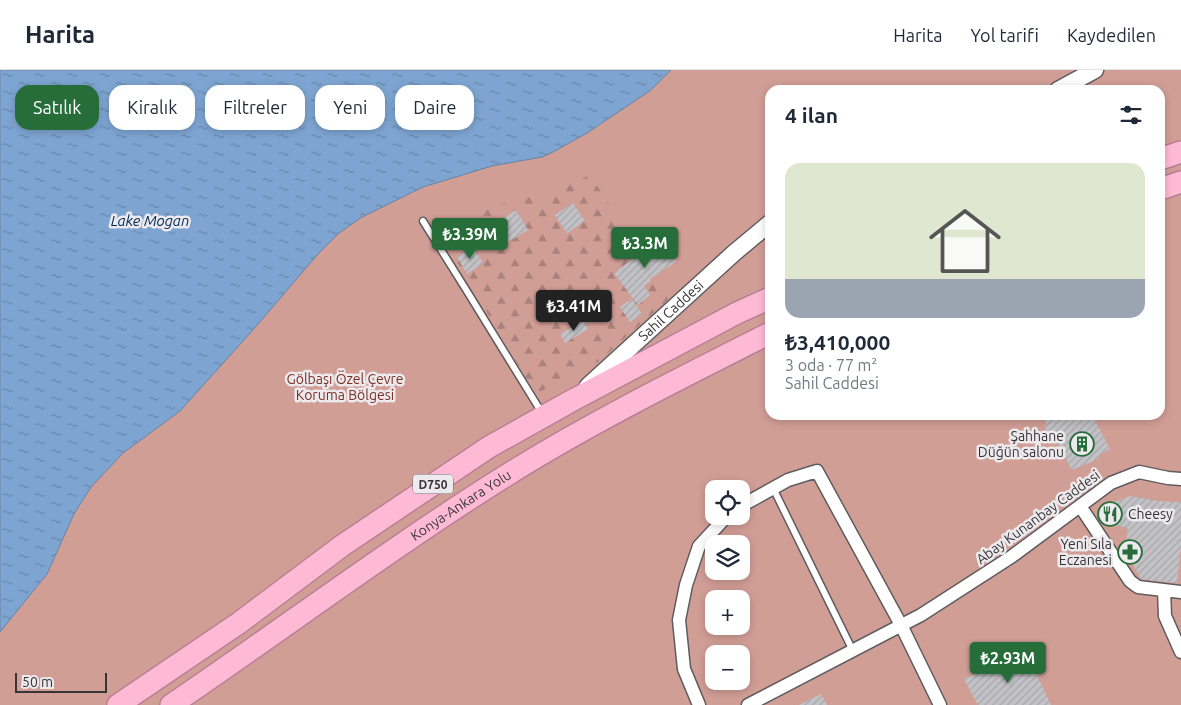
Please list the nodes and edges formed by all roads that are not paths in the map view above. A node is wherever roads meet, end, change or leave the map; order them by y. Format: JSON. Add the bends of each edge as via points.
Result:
{"nodes":[{"id":1,"x":1095,"y":70,"type":"edge"},
{"id":2,"x":1067,"y":85,"type":"edge"},
{"id":3,"x":1181,"y":152,"type":"edge"},
{"id":4,"x":1165,"y":157,"type":"edge"},
{"id":5,"x":1181,"y":182,"type":"edge"},
{"id":6,"x":1165,"y":187,"type":"edge"},
{"id":7,"x":423,"y":221,"type":"dead end"},
{"id":8,"x":765,"y":228,"type":"edge"},
{"id":9,"x":765,"y":300,"type":"edge"},
{"id":10,"x":765,"y":336,"type":"edge"},
{"id":11,"x":574,"y":400,"type":"junction"},
{"id":12,"x":544,"y":416,"type":"junction"},
{"id":13,"x":1181,"y":479,"type":"edge"},
{"id":14,"x":773,"y":488,"type":"junction"},
{"id":15,"x":750,"y":501,"type":"edge"},
{"id":16,"x":1080,"y":506,"type":"junction"},
{"id":17,"x":719,"y":525,"type":"edge"},
{"id":18,"x":1164,"y":590,"type":"junction"},
{"id":19,"x":1181,"y":592,"type":"edge"},
{"id":20,"x":902,"y":625,"type":"junction"},
{"id":21,"x":853,"y":651,"type":"junction"},
{"id":22,"x":1181,"y":652,"type":"edge"},
{"id":23,"x":118,"y":705,"type":"edge"},
{"id":24,"x":171,"y":705,"type":"edge"},
{"id":25,"x":699,"y":705,"type":"edge"},
{"id":26,"x":748,"y":705,"type":"edge"},
{"id":27,"x":940,"y":705,"type":"edge"}],
"edges":[{"from":1,"to":2,"type":"street"},
{"from":3,"to":4,"type":"highway"},
{"from":5,"to":6,"type":"highway"},
{"from":7,"to":12,"type":"lane"},
{"from":8,"to":11,"type":"street","name":"Sahil Caddesi"},
{"from":9,"to":11,"type":"highway","number":"D750"},
{"from":10,"to":24,"type":"highway","name":"Konya-Ankara Yolu","number":"D750","via":[[600,419],[508,474]]},
{"from":11,"to":12,"type":"highway","number":"D750"},
{"from":12,"to":23,"type":"highway","number":"D750","via":[[440,479]]},
{"from":13,"to":16,"type":"street","name":"Abay Kunanbay Caddesi","via":[[1139,472],[1111,483]]},
{"from":14,"to":15,"type":"street"},
{"from":14,"to":20,"type":"street","via":[[817,471]]},
{"from":14,"to":21,"type":"lane"},
{"from":16,"to":18,"type":"street","via":[[1130,581],[1138,587]]},
{"from":16,"to":20,"type":"street","name":"Abay Kunanbay Caddesi","via":[[1011,556]]},
{"from":17,"to":25,"type":"street","via":[[699,546],[686,584],[679,620],[684,669]]},
{"from":18,"to":19,"type":"street"},
{"from":18,"to":22,"type":"street","via":[[1165,616]]},
{"from":20,"to":21,"type":"street","name":"Abay Kunanbay Caddesi"},
{"from":20,"to":27,"type":"street"},
{"from":21,"to":26,"type":"street","name":"Abay Kunanbay Caddesi"}]}
